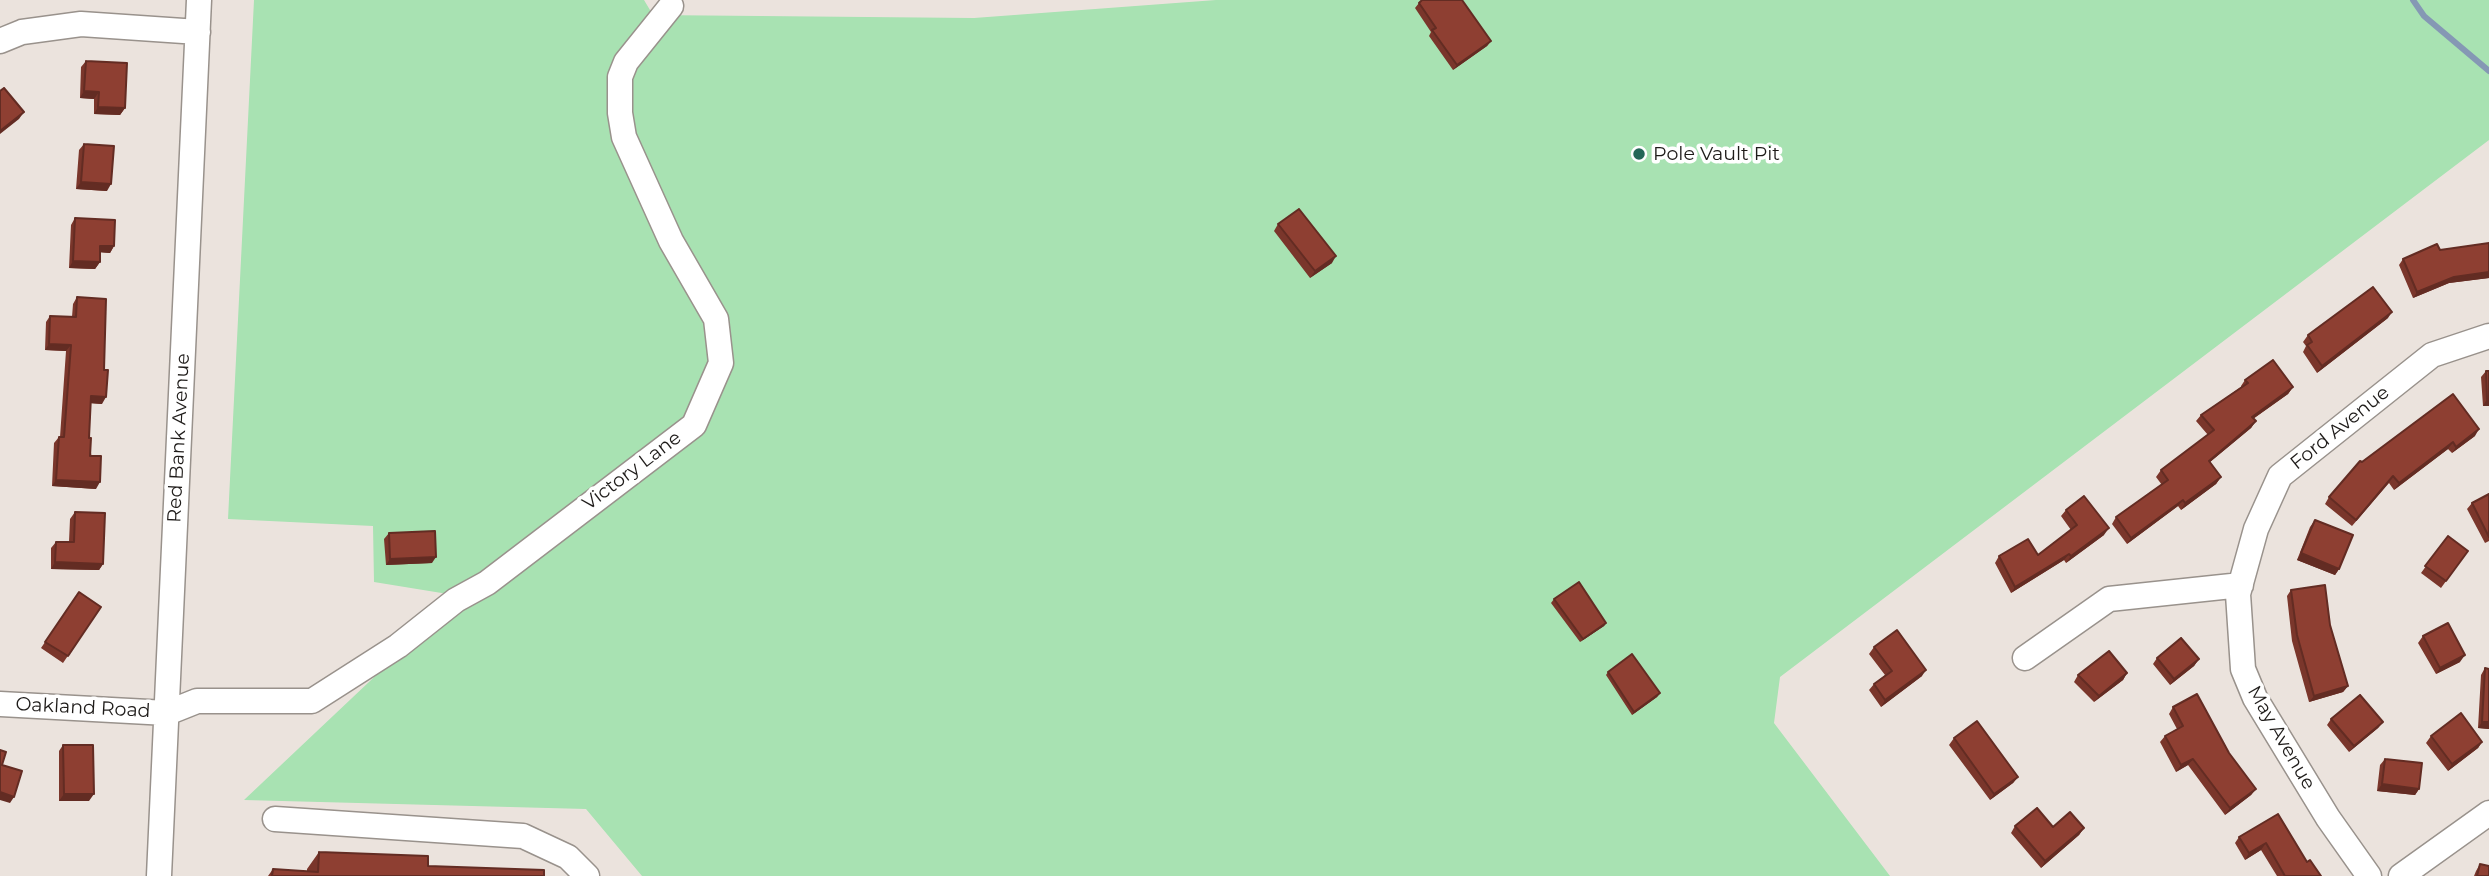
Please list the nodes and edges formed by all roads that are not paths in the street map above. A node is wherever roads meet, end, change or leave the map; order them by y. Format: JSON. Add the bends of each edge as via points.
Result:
{"nodes":[{"id":1,"x":199,"y":0,"type":"edge"},
{"id":2,"x":671,"y":6,"type":"dead end"},
{"id":3,"x":198,"y":32,"type":"junction"},
{"id":4,"x":0,"y":41,"type":"edge"},
{"id":5,"x":2489,"y":336,"type":"edge"},
{"id":6,"x":2241,"y":586,"type":"junction"},
{"id":7,"x":2025,"y":658,"type":"dead end"},
{"id":8,"x":0,"y":704,"type":"edge"},
{"id":9,"x":167,"y":713,"type":"junction"},
{"id":10,"x":2489,"y":813,"type":"edge"},
{"id":11,"x":275,"y":818,"type":"dead end"},
{"id":12,"x":159,"y":876,"type":"edge"},
{"id":13,"x":587,"y":876,"type":"edge"},
{"id":14,"x":2369,"y":876,"type":"edge"},
{"id":15,"x":2401,"y":876,"type":"edge"}],
"edges":[{"from":1,"to":3,"type":"street","name":"Red Bank Avenue"},
{"from":2,"to":9,"type":"street","name":"Victory Lane","via":[[626,62],[620,77],[620,113],[624,137],[671,241],[716,319],[721,363],[694,425],[486,583],[320,696],[303,702],[197,701]]},
{"from":3,"to":4,"type":"street","via":[[81,24],[22,32]]},
{"from":3,"to":9,"type":"street","name":"Red Bank Avenue"},
{"from":5,"to":6,"type":"street","name":"Ford Avenue","via":[[2432,355],[2280,476],[2256,529]]},
{"from":6,"to":7,"type":"street","via":[[2109,599]]},
{"from":6,"to":14,"type":"street","name":"May Avenue","via":[[2243,668],[2255,698]]},
{"from":8,"to":9,"type":"street","name":"Oakland Road"},
{"from":9,"to":12,"type":"street","name":"Red Bank Avenue"},
{"from":10,"to":15,"type":"street"},
{"from":11,"to":13,"type":"street","via":[[523,836],[568,857]]}]}
